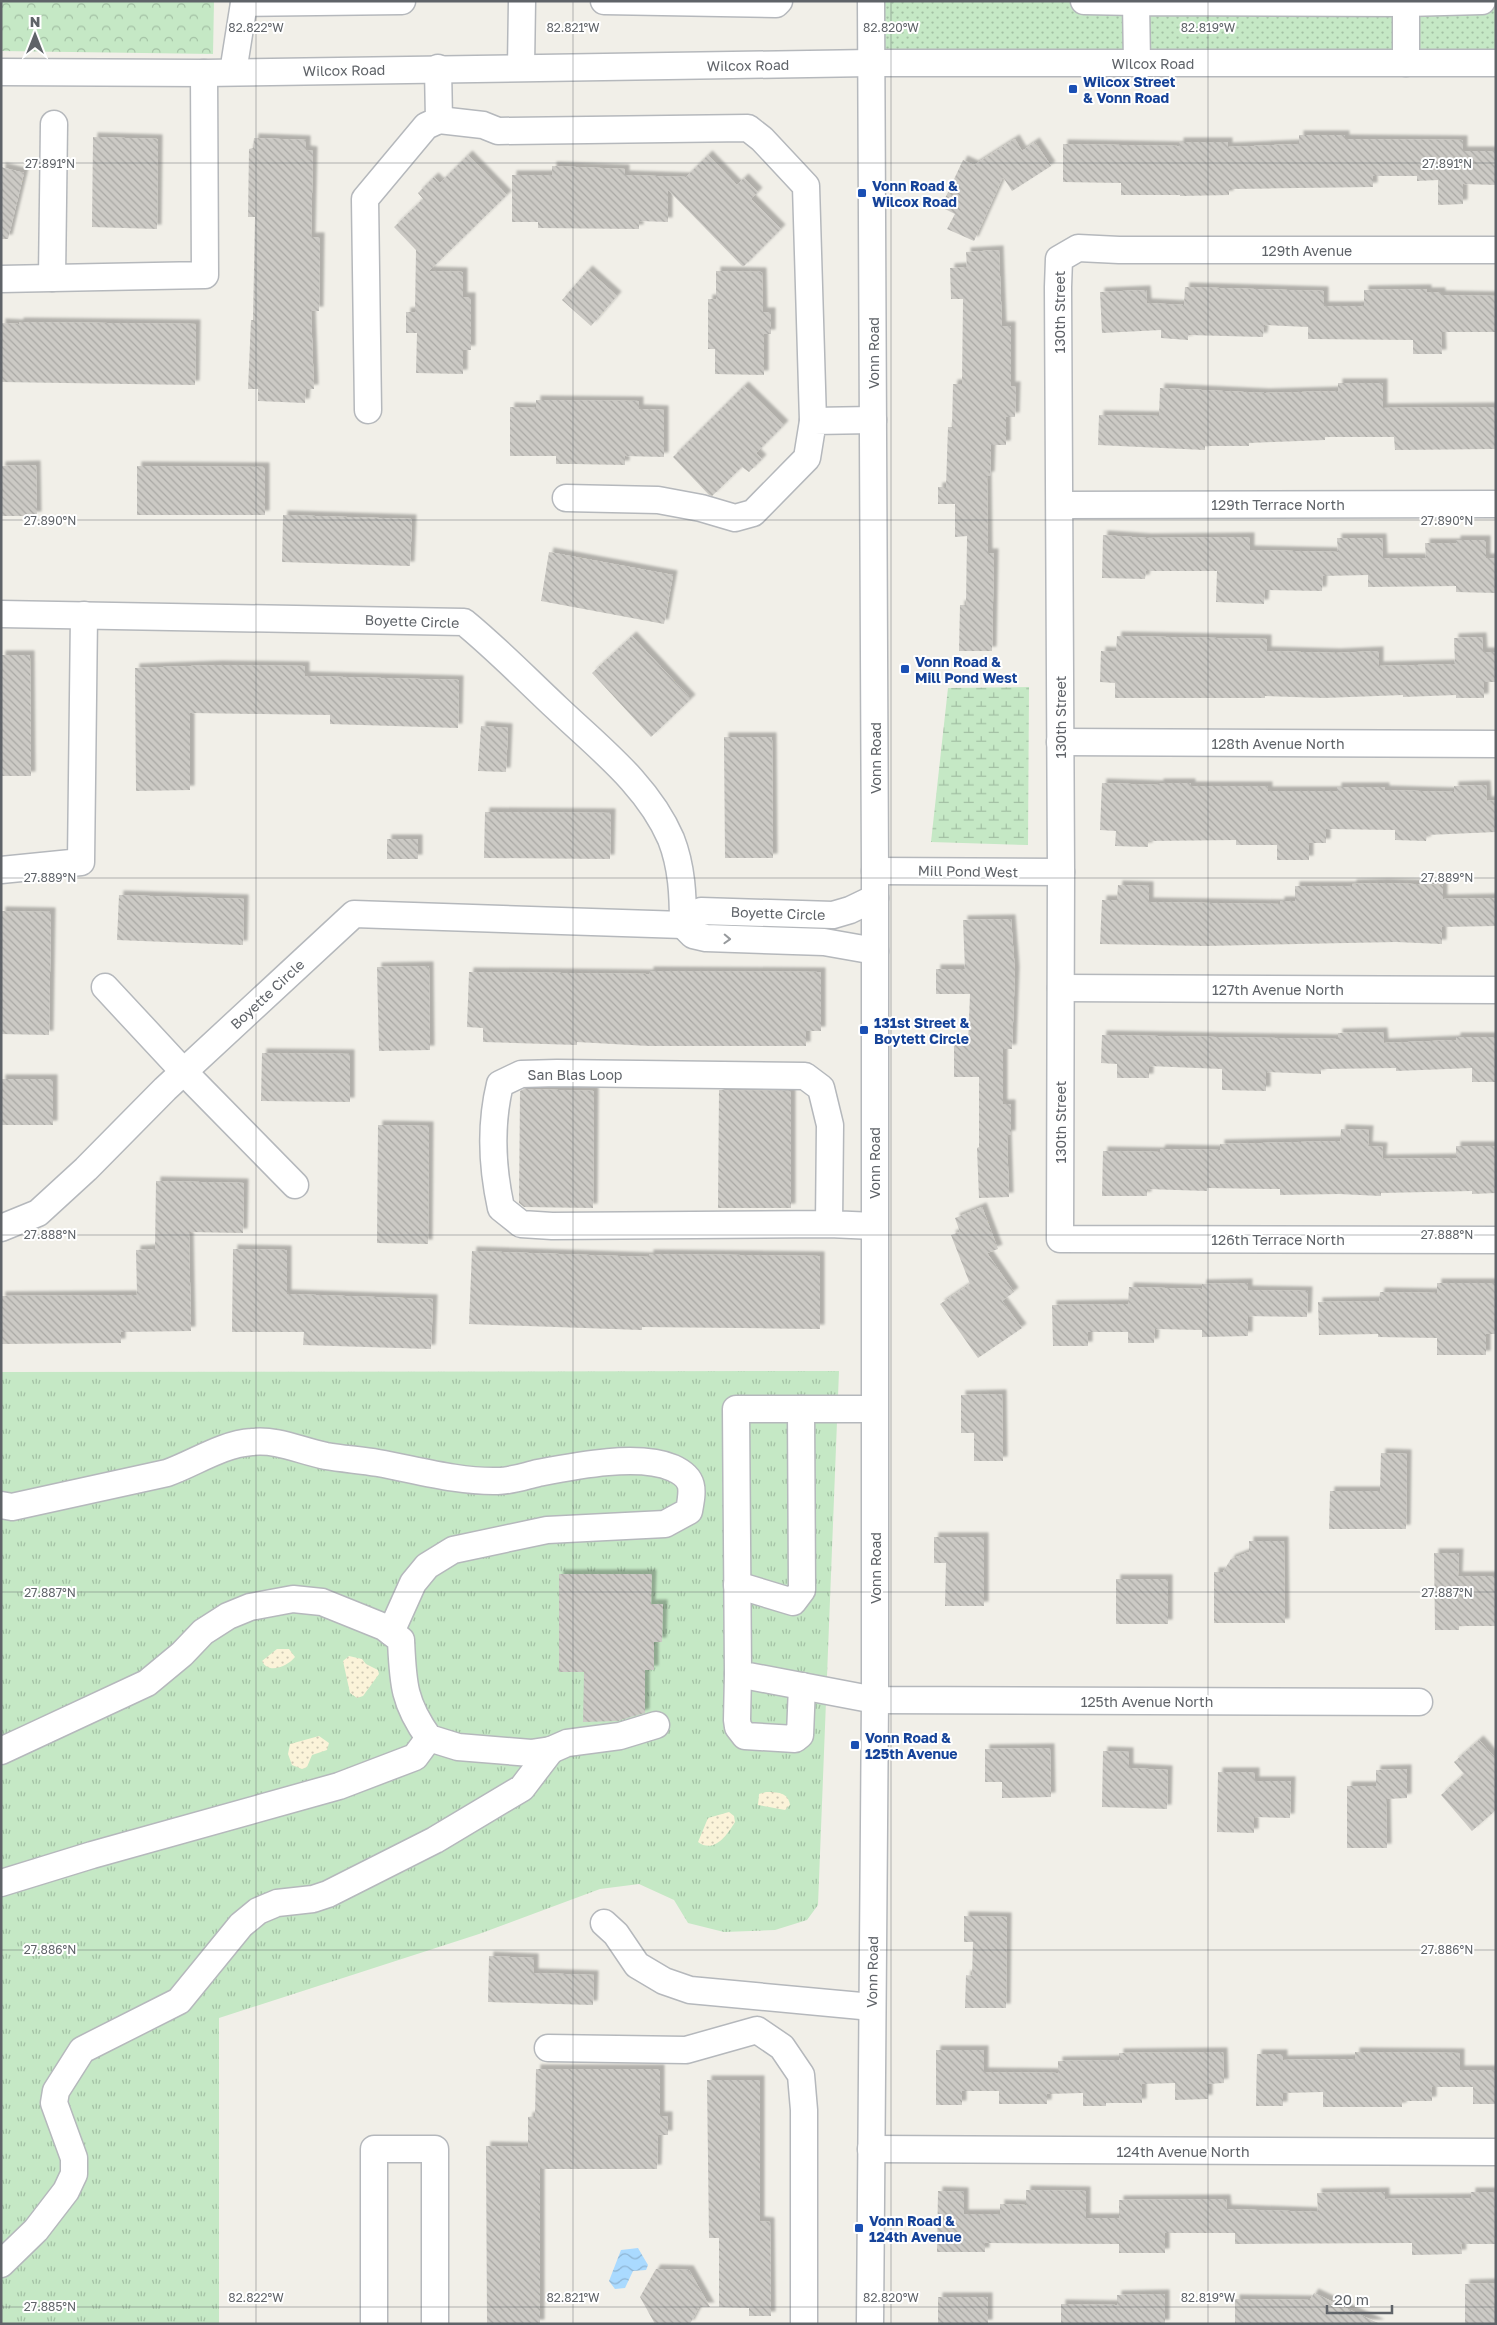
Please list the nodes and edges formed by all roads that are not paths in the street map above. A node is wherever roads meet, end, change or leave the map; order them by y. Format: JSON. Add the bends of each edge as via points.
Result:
{"nodes":[{"id":1,"x":402,"y":1,"type":"edge"},
{"id":2,"x":522,"y":1,"type":"edge"},
{"id":3,"x":604,"y":1,"type":"edge"},
{"id":4,"x":779,"y":1,"type":"edge"},
{"id":5,"x":871,"y":1,"type":"edge"},
{"id":6,"x":1084,"y":1,"type":"edge"},
{"id":7,"x":1482,"y":1,"type":"edge"},
{"id":8,"x":244,"y":2,"type":"edge"},
{"id":9,"x":1136,"y":2,"type":"edge"},
{"id":10,"x":1406,"y":3,"type":"junction"},
{"id":11,"x":871,"y":63,"type":"junction"},
{"id":12,"x":1137,"y":63,"type":"junction"},
{"id":13,"x":1406,"y":64,"type":"junction"},
{"id":14,"x":1496,"y":64,"type":"edge"},
{"id":15,"x":521,"y":67,"type":"junction"},
{"id":16,"x":438,"y":68,"type":"junction"},
{"id":17,"x":1,"y":72,"type":"edge"},
{"id":18,"x":233,"y":72,"type":"junction"},
{"id":19,"x":204,"y":73,"type":"junction"},
{"id":20,"x":439,"y":120,"type":"junction"},
{"id":21,"x":54,"y":124,"type":"dead end"},
{"id":22,"x":1119,"y":250,"type":"joint"},
{"id":23,"x":1496,"y":250,"type":"edge"},
{"id":24,"x":52,"y":278,"type":"junction"},
{"id":25,"x":1,"y":279,"type":"edge"},
{"id":26,"x":368,"y":410,"type":"dead end"},
{"id":27,"x":873,"y":420,"type":"junction"},
{"id":28,"x":813,"y":422,"type":"junction"},
{"id":29,"x":566,"y":498,"type":"dead end"},
{"id":30,"x":1496,"y":504,"type":"edge"},
{"id":31,"x":1060,"y":505,"type":"junction"},
{"id":32,"x":1,"y":614,"type":"edge"},
{"id":33,"x":84,"y":616,"type":"junction"},
{"id":34,"x":1060,"y":742,"type":"junction"},
{"id":35,"x":1496,"y":744,"type":"edge"},
{"id":36,"x":1,"y":870,"type":"edge"},
{"id":37,"x":875,"y":871,"type":"junction"},
{"id":38,"x":1061,"y":872,"type":"junction"},
{"id":39,"x":875,"y":898,"type":"junction"},
{"id":40,"x":683,"y":925,"type":"junction"},
{"id":41,"x":875,"y":951,"type":"junction"},
{"id":42,"x":105,"y":987,"type":"dead end"},
{"id":43,"x":1060,"y":988,"type":"junction"},
{"id":44,"x":1496,"y":990,"type":"edge"},
{"id":45,"x":184,"y":1072,"type":"junction"},
{"id":46,"x":295,"y":1185,"type":"dead end"},
{"id":47,"x":829,"y":1224,"type":"junction"},
{"id":48,"x":874,"y":1226,"type":"junction"},
{"id":49,"x":1,"y":1228,"type":"edge"},
{"id":50,"x":1060,"y":1239,"type":"joint"},
{"id":51,"x":1496,"y":1240,"type":"edge"},
{"id":52,"x":800,"y":1409,"type":"junction"},
{"id":53,"x":874,"y":1409,"type":"junction"},
{"id":54,"x":1,"y":1505,"type":"edge"},
{"id":55,"x":737,"y":1585,"type":"junction"},
{"id":56,"x":391,"y":1632,"type":"junction"},
{"id":57,"x":738,"y":1674,"type":"junction"},
{"id":58,"x":802,"y":1686,"type":"junction"},
{"id":59,"x":875,"y":1700,"type":"junction"},
{"id":60,"x":1419,"y":1702,"type":"dead end"},
{"id":61,"x":656,"y":1725,"type":"dead end"},
{"id":62,"x":429,"y":1738,"type":"junction"},
{"id":63,"x":551,"y":1750,"type":"junction"},
{"id":64,"x":1,"y":1751,"type":"edge"},
{"id":65,"x":1,"y":1883,"type":"edge"},
{"id":66,"x":604,"y":1923,"type":"dead end"},
{"id":67,"x":872,"y":2007,"type":"junction"},
{"id":68,"x":548,"y":2048,"type":"dead end"},
{"id":69,"x":871,"y":2149,"type":"junction"},
{"id":70,"x":1496,"y":2152,"type":"edge"},
{"id":71,"x":1,"y":2264,"type":"edge"},
{"id":72,"x":374,"y":2324,"type":"edge"},
{"id":73,"x":435,"y":2324,"type":"edge"},
{"id":74,"x":804,"y":2324,"type":"edge"},
{"id":75,"x":870,"y":2324,"type":"edge"}],
"edges":[{"from":1,"to":8,"type":"street"},
{"from":2,"to":15,"type":"street"},
{"from":3,"to":4,"type":"street","via":[[776,4]]},
{"from":5,"to":11,"type":"street","name":"Vonn Road"},
{"from":6,"to":9,"type":"street"},
{"from":7,"to":10,"type":"street"},
{"from":8,"to":18,"type":"street"},
{"from":9,"to":10,"type":"street"},
{"from":9,"to":12,"type":"street"},
{"from":10,"to":13,"type":"street"},
{"from":11,"to":12,"type":"street","name":"Wilcox Road"},
{"from":11,"to":15,"type":"street","name":"Wilcox Road"},
{"from":11,"to":27,"type":"street","name":"Vonn Road"},
{"from":12,"to":13,"type":"street","name":"Wilcox Road"},
{"from":13,"to":14,"type":"street","name":"Wilcox Road"},
{"from":15,"to":16,"type":"street","name":"Wilcox Road"},
{"from":16,"to":18,"type":"street","name":"Wilcox Road"},
{"from":16,"to":20,"type":"street"},
{"from":17,"to":19,"type":"street","name":"Wilcox Road"},
{"from":18,"to":19,"type":"street","name":"Wilcox Road"},
{"from":19,"to":24,"type":"street","via":[[205,275]]},
{"from":20,"to":26,"type":"street","via":[[426,126],[365,199]]},
{"from":20,"to":28,"type":"street","via":[[483,125],[498,131],[748,128],[762,139],[806,186]]},
{"from":21,"to":24,"type":"street"},
{"from":22,"to":23,"type":"street","name":"129th Avenue"},
{"from":22,"to":31,"type":"street","name":"130th Street","via":[[1078,248],[1059,259]]},
{"from":24,"to":25,"type":"street"},
{"from":27,"to":28,"type":"street"},
{"from":27,"to":37,"type":"street","name":"Vonn Road"},
{"from":28,"to":29,"type":"street","via":[[807,458],[753,513],[735,518],[658,500]]},
{"from":30,"to":31,"type":"street","name":"129th Terrace North"},
{"from":31,"to":34,"type":"street","name":"130th Street"},
{"from":32,"to":33,"type":"street","name":"Boyette Circle"},
{"from":33,"to":36,"type":"street","via":[[81,862]]},
{"from":33,"to":40,"type":"street","name":"Boyette Circle","via":[[464,622],[502,653],[596,743],[649,800],[671,839],[682,883]]},
{"from":34,"to":35,"type":"street","name":"128th Avenue North"},
{"from":34,"to":38,"type":"street","name":"130th Street"},
{"from":37,"to":38,"type":"street","name":"Mill Pond West"},
{"from":37,"to":39,"type":"street","name":"Vonn Road"},
{"from":38,"to":43,"type":"street","name":"130th Street"},
{"from":39,"to":40,"type":"street","name":"Boyette Circle","via":[[833,914],[701,911],[691,915]]},
{"from":39,"to":41,"type":"street","name":"Vonn Road"},
{"from":40,"to":41,"type":"street","name":"Boyette Circle","one_way":true,"via":[[693,934],[706,938],[824,942]]},
{"from":40,"to":45,"type":"street","name":"Boyette Circle","via":[[354,914]]},
{"from":41,"to":48,"type":"street","name":"Vonn Road"},
{"from":42,"to":45,"type":"street"},
{"from":43,"to":44,"type":"street","name":"127th Avenue North"},
{"from":43,"to":50,"type":"street","name":"130th Street"},
{"from":45,"to":46,"type":"street"},
{"from":45,"to":49,"type":"street","name":"Boyette Circle","via":[[38,1213]]},
{"from":47,"to":47,"type":"street","name":"San Blas Loop","via":[[520,1224],[500,1208],[494,1173],[494,1106],[500,1084],[520,1074],[557,1073],[805,1076],[821,1088],[830,1125]]},
{"from":47,"to":48,"type":"street","name":"San Blas Loop"},
{"from":48,"to":53,"type":"street","name":"Vonn Road"},
{"from":50,"to":51,"type":"street","name":"126th Terrace North"},
{"from":52,"to":53,"type":"street"},
{"from":52,"to":55,"type":"street","via":[[736,1409]]},
{"from":52,"to":55,"type":"street","via":[[802,1590],[793,1602]]},
{"from":53,"to":59,"type":"street","name":"Vonn Road"},
{"from":54,"to":56,"type":"street","via":[[12,1507],[167,1473],[222,1448],[253,1442],[285,1444],[326,1456],[465,1480],[500,1482],[583,1464],[626,1462],[671,1467],[687,1476],[693,1490],[690,1511],[665,1524],[547,1530],[453,1550],[427,1566],[413,1583]]},
{"from":55,"to":57,"type":"street"},
{"from":56,"to":62,"type":"street","via":[[401,1640],[402,1682],[408,1701]]},
{"from":56,"to":64,"type":"street","via":[[322,1602],[293,1599],[250,1607],[203,1632],[147,1683]]},
{"from":57,"to":58,"type":"street","name":"125th Avenue North"},
{"from":57,"to":58,"type":"street","via":[[737,1720],[745,1736],[796,1739],[800,1735]]},
{"from":58,"to":59,"type":"street","name":"125th Avenue North"},
{"from":59,"to":60,"type":"street","name":"125th Avenue North"},
{"from":59,"to":67,"type":"street","name":"Vonn Road"},
{"from":61,"to":63,"type":"street","via":[[620,1736],[567,1743]]},
{"from":62,"to":63,"type":"street","via":[[458,1747],[531,1754]]},
{"from":62,"to":65,"type":"street","via":[[416,1757],[339,1786]]},
{"from":63,"to":71,"type":"street","via":[[522,1788],[435,1840],[328,1894],[277,1903],[258,1911],[242,1925],[179,2001],[82,2050],[56,2091],[54,2103],[74,2158],[74,2174],[66,2191],[36,2230]]},
{"from":66,"to":67,"type":"street","via":[[616,1934],[637,1965],[664,1982],[690,1990]]},
{"from":67,"to":69,"type":"street","name":"Vonn Road"},
{"from":68,"to":74,"type":"street","via":[[686,2050],[757,2030],[782,2047],[801,2075],[804,2110]]},
{"from":69,"to":70,"type":"street","name":"124th Avenue North"},
{"from":69,"to":75,"type":"street","name":"Vonn Road"},
{"from":72,"to":73,"type":"street","via":[[374,2149],[435,2149]]}]}
